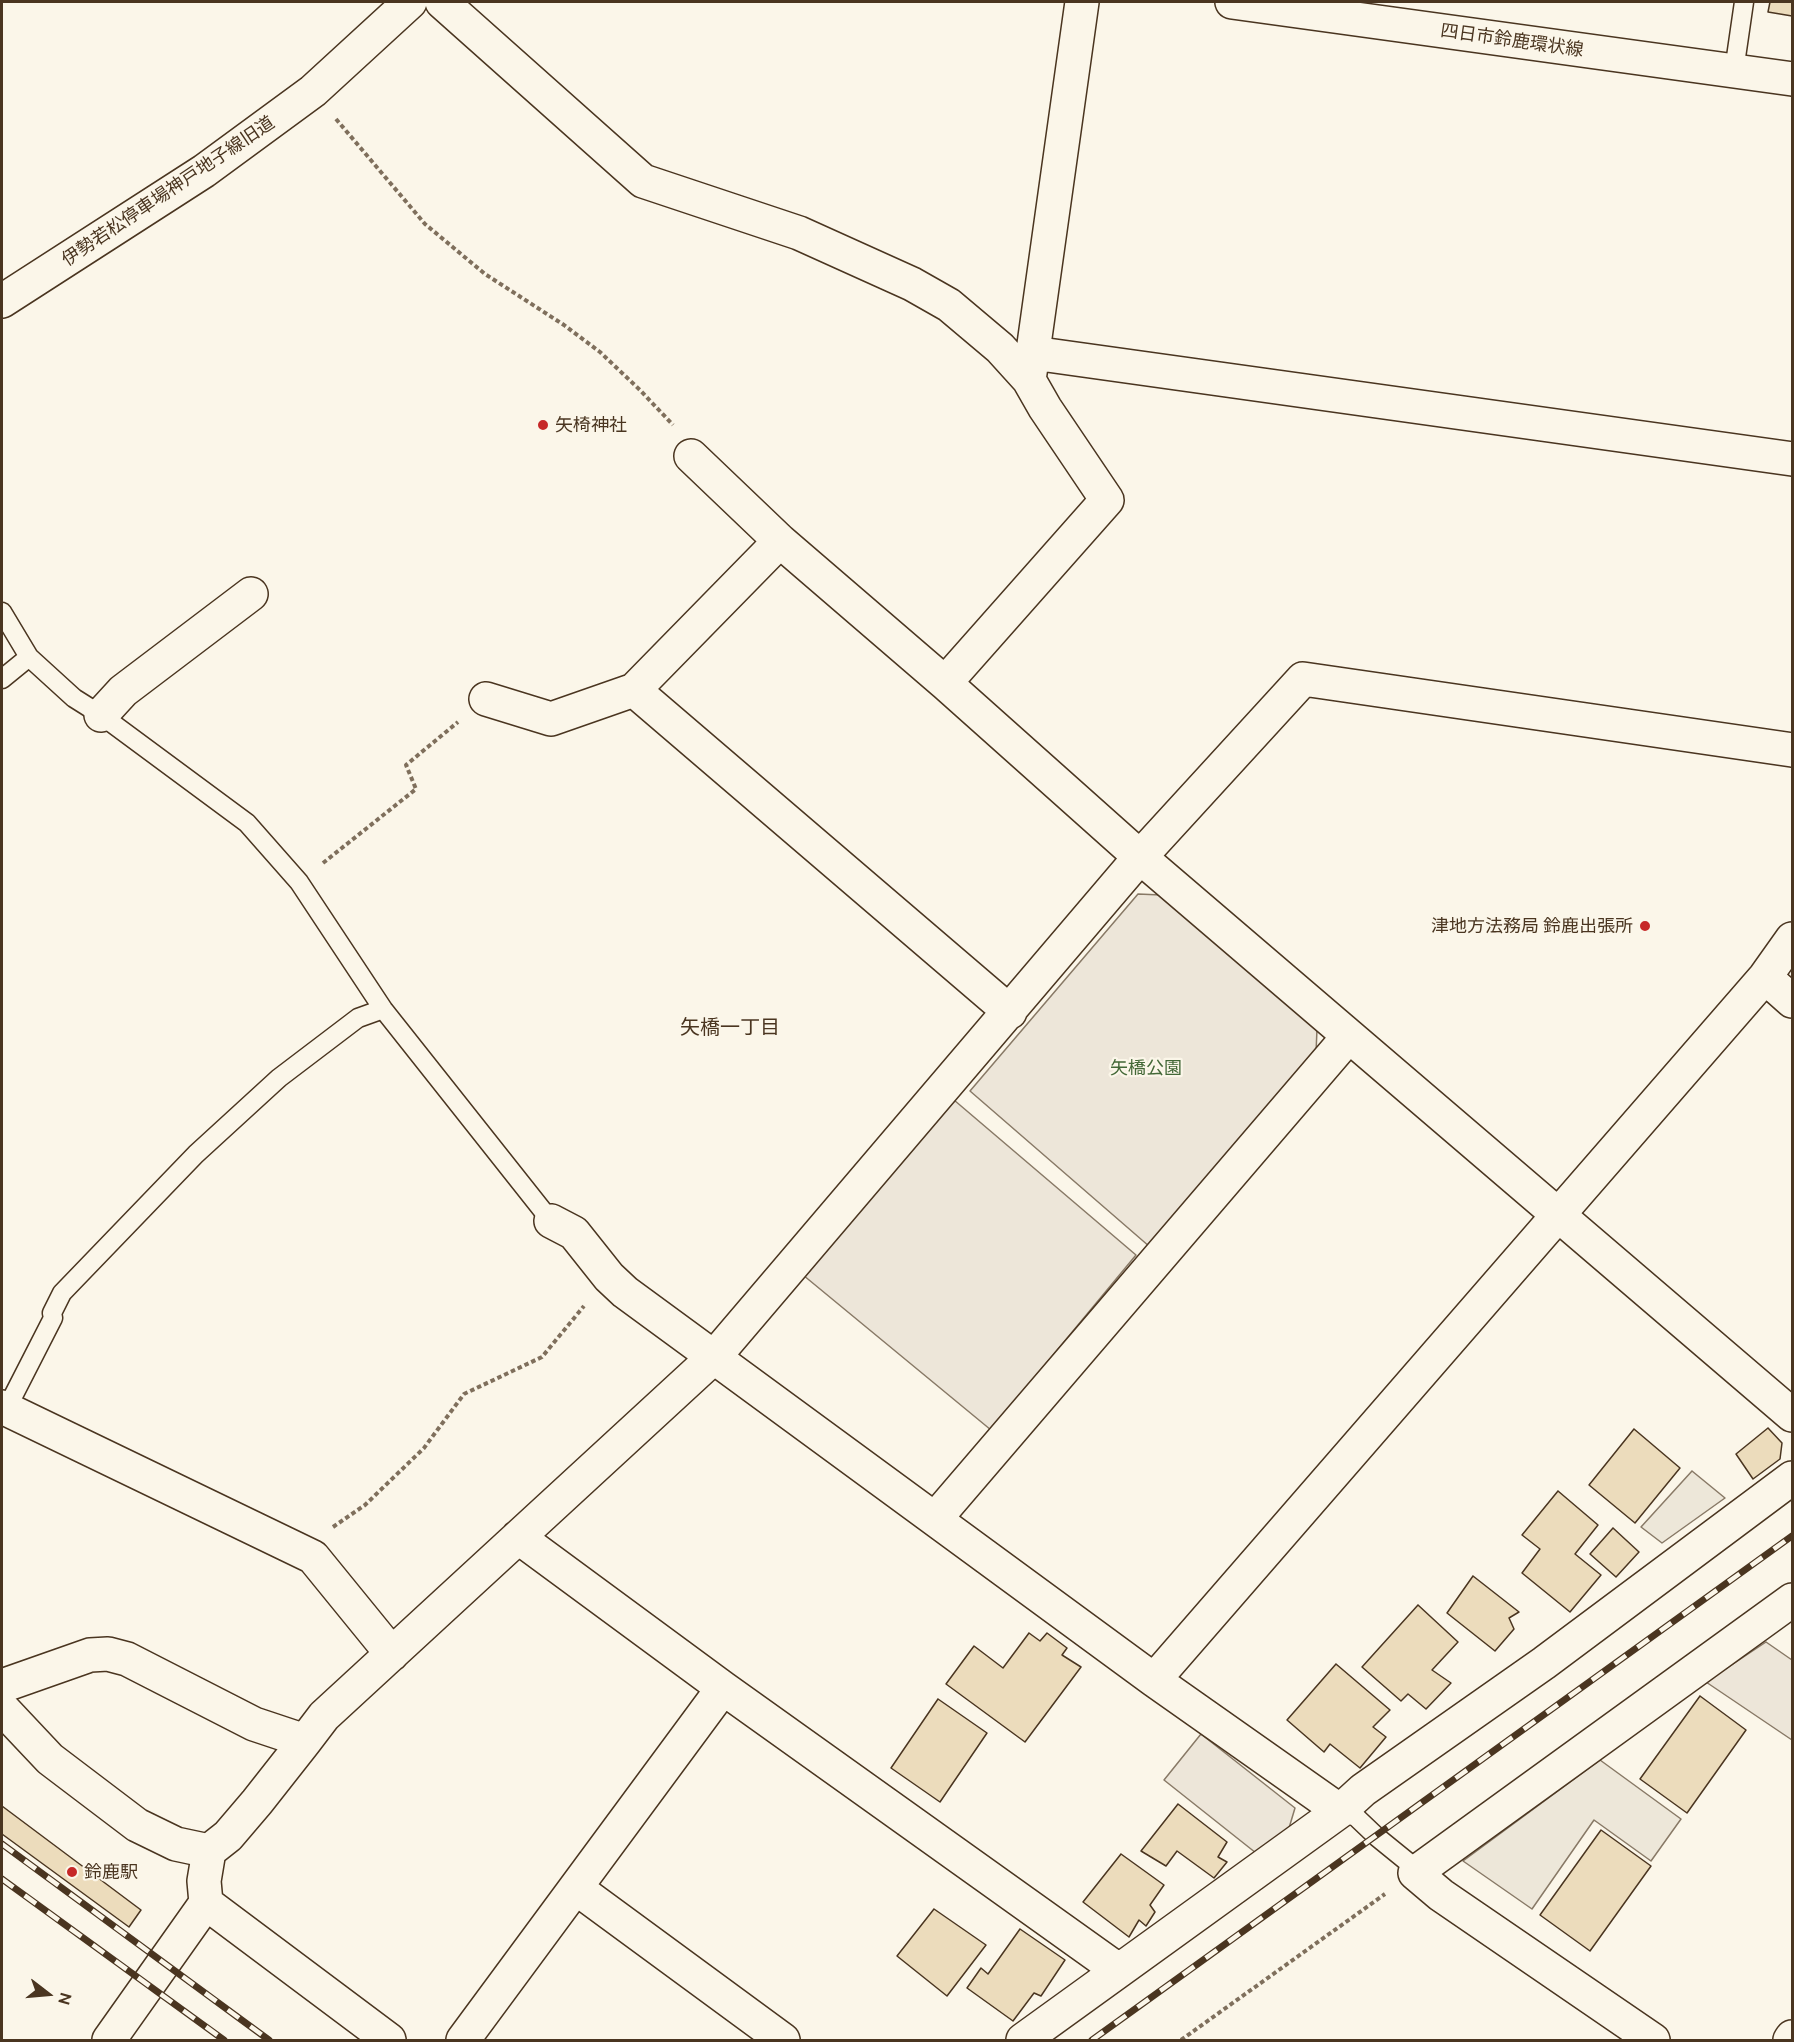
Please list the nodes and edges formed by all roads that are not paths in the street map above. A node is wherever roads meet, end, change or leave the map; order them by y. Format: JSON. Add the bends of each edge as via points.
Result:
{"nodes":[{"id":1,"x":410,"y":2,"type":"edge"},
{"id":2,"x":442,"y":2,"type":"edge"},
{"id":3,"x":1082,"y":2,"type":"edge"},
{"id":4,"x":1232,"y":2,"type":"edge"},
{"id":5,"x":1744,"y":2,"type":"edge"},
{"id":6,"x":1734,"y":71,"type":"junction"},
{"id":7,"x":1792,"y":79,"type":"edge"},
{"id":8,"x":2,"y":301,"type":"edge"},
{"id":9,"x":1031,"y":367,"type":"junction"},
{"id":10,"x":691,"y":456,"type":"road end"},
{"id":11,"x":1792,"y":459,"type":"edge"},
{"id":12,"x":780,"y":541,"type":"junction"},
{"id":13,"x":252,"y":594,"type":"dead end"},
{"id":14,"x":2,"y":612,"type":"edge"},
{"id":15,"x":29,"y":657,"type":"junction"},
{"id":16,"x":2,"y":679,"type":"edge"},
{"id":17,"x":945,"y":683,"type":"junction"},
{"id":18,"x":634,"y":690,"type":"junction"},
{"id":19,"x":486,"y":699,"type":"road end"},
{"id":20,"x":101,"y":716,"type":"junction"},
{"id":21,"x":1792,"y":750,"type":"edge"},
{"id":22,"x":1140,"y":857,"type":"junction"},
{"id":23,"x":1792,"y":939,"type":"edge"},
{"id":24,"x":1765,"y":977,"type":"junction"},
{"id":25,"x":1792,"y":1000,"type":"edge"},
{"id":26,"x":383,"y":1009,"type":"junction"},
{"id":27,"x":1010,"y":1012,"type":"junction"},
{"id":28,"x":1349,"y":1036,"type":"junction"},
{"id":29,"x":1558,"y":1213,"type":"junction"},
{"id":30,"x":551,"y":1221,"type":"joint"},
{"id":31,"x":715,"y":1356,"type":"junction"},
{"id":32,"x":4,"y":1408,"type":"edge"},
{"id":33,"x":1792,"y":1415,"type":"edge"},
{"id":34,"x":1792,"y":1478,"type":"edge"},
{"id":35,"x":935,"y":1519,"type":"junction"},
{"id":36,"x":518,"y":1537,"type":"junction"},
{"id":37,"x":1792,"y":1600,"type":"edge"},
{"id":38,"x":392,"y":1654,"type":"junction"},
{"id":39,"x":1154,"y":1680,"type":"junction"},
{"id":40,"x":2,"y":1686,"type":"edge"},
{"id":41,"x":723,"y":1688,"type":"junction"},
{"id":42,"x":2,"y":1708,"type":"edge"},
{"id":43,"x":305,"y":1741,"type":"junction"},
{"id":44,"x":1340,"y":1811,"type":"junction"},
{"id":45,"x":209,"y":1851,"type":"junction"},
{"id":46,"x":1415,"y":1873,"type":"junction"},
{"id":47,"x":576,"y":1888,"type":"junction"},
{"id":48,"x":206,"y":1904,"type":"junction"},
{"id":49,"x":1118,"y":1970,"type":"junction"},
{"id":50,"x":109,"y":2040,"type":"edge"},
{"id":51,"x":389,"y":2040,"type":"edge"},
{"id":52,"x":463,"y":2040,"type":"edge"},
{"id":53,"x":783,"y":2040,"type":"edge"},
{"id":54,"x":1023,"y":2040,"type":"edge"},
{"id":55,"x":1653,"y":2040,"type":"edge"}],
"edges":[{"from":1,"to":8,"type":"street","name":"伊勢若松停車場神戸地子線旧道","via":[[313,91],[204,171]]},
{"from":2,"to":9,"type":"street","via":[[643,181],[799,233],[912,284],[949,305],[1000,348]]},
{"from":3,"to":9,"type":"street"},
{"from":4,"to":6,"type":"street","name":"四日市鈴鹿環状線"},
{"from":5,"to":6,"type":"lane"},
{"from":6,"to":7,"type":"street","name":"四日市鈴鹿環状線"},
{"from":9,"to":11,"type":"street"},
{"from":9,"to":17,"type":"street","via":[[1045,408],[1107,500]]},
{"from":10,"to":12,"type":"street"},
{"from":12,"to":17,"type":"street"},
{"from":12,"to":18,"type":"street"},
{"from":13,"to":20,"type":"street","via":[[123,691]]},
{"from":14,"to":15,"type":"lane"},
{"from":15,"to":16,"type":"lane"},
{"from":15,"to":20,"type":"lane","via":[[74,698]]},
{"from":17,"to":22,"type":"street"},
{"from":18,"to":19,"type":"street","via":[[551,719]]},
{"from":18,"to":27,"type":"street"},
{"from":20,"to":26,"type":"lane","via":[[247,823],[299,882]]},
{"from":21,"to":22,"type":"street","via":[[1303,679]]},
{"from":22,"to":27,"type":"street"},
{"from":22,"to":28,"type":"street"},
{"from":23,"to":24,"type":"street"},
{"from":24,"to":25,"type":"street"},
{"from":24,"to":29,"type":"street"},
{"from":26,"to":30,"type":"lane"},
{"from":26,"to":32,"type":"lane","via":[[358,1018],[279,1078],[196,1154],[62,1293],[53,1318]]},
{"from":27,"to":31,"type":"street"},
{"from":28,"to":29,"type":"street"},
{"from":28,"to":35,"type":"street"},
{"from":29,"to":33,"type":"street"},
{"from":29,"to":39,"type":"street"},
{"from":30,"to":31,"type":"street","via":[[574,1233],[625,1292]]},
{"from":31,"to":35,"type":"street"},
{"from":31,"to":36,"type":"street"},
{"from":32,"to":38,"type":"street","via":[[313,1557]]},
{"from":34,"to":44,"type":"street","via":[[1544,1663],[1363,1790]]},
{"from":35,"to":39,"type":"street"},
{"from":36,"to":38,"type":"street"},
{"from":36,"to":41,"type":"street"},
{"from":37,"to":46,"type":"street"},
{"from":38,"to":43,"type":"street","via":[[324,1716]]},
{"from":39,"to":44,"type":"street"},
{"from":40,"to":43,"type":"street","via":[[90,1655],[108,1654],[127,1659],[254,1724]]},
{"from":41,"to":47,"type":"street"},
{"from":41,"to":49,"type":"street"},
{"from":42,"to":45,"type":"street","via":[[50,1759],[137,1825],[176,1844]]},
{"from":43,"to":45,"type":"street","via":[[228,1836]]},
{"from":44,"to":46,"type":"lane","via":[[1356,1817],[1409,1863]]},
{"from":44,"to":49,"type":"street"},
{"from":45,"to":48,"type":"street","via":[[204,1881]]},
{"from":46,"to":55,"type":"street","via":[[1441,1895]]},
{"from":47,"to":52,"type":"street"},
{"from":47,"to":53,"type":"street"},
{"from":48,"to":50,"type":"street"},
{"from":48,"to":51,"type":"street"},
{"from":49,"to":54,"type":"street"}]}
